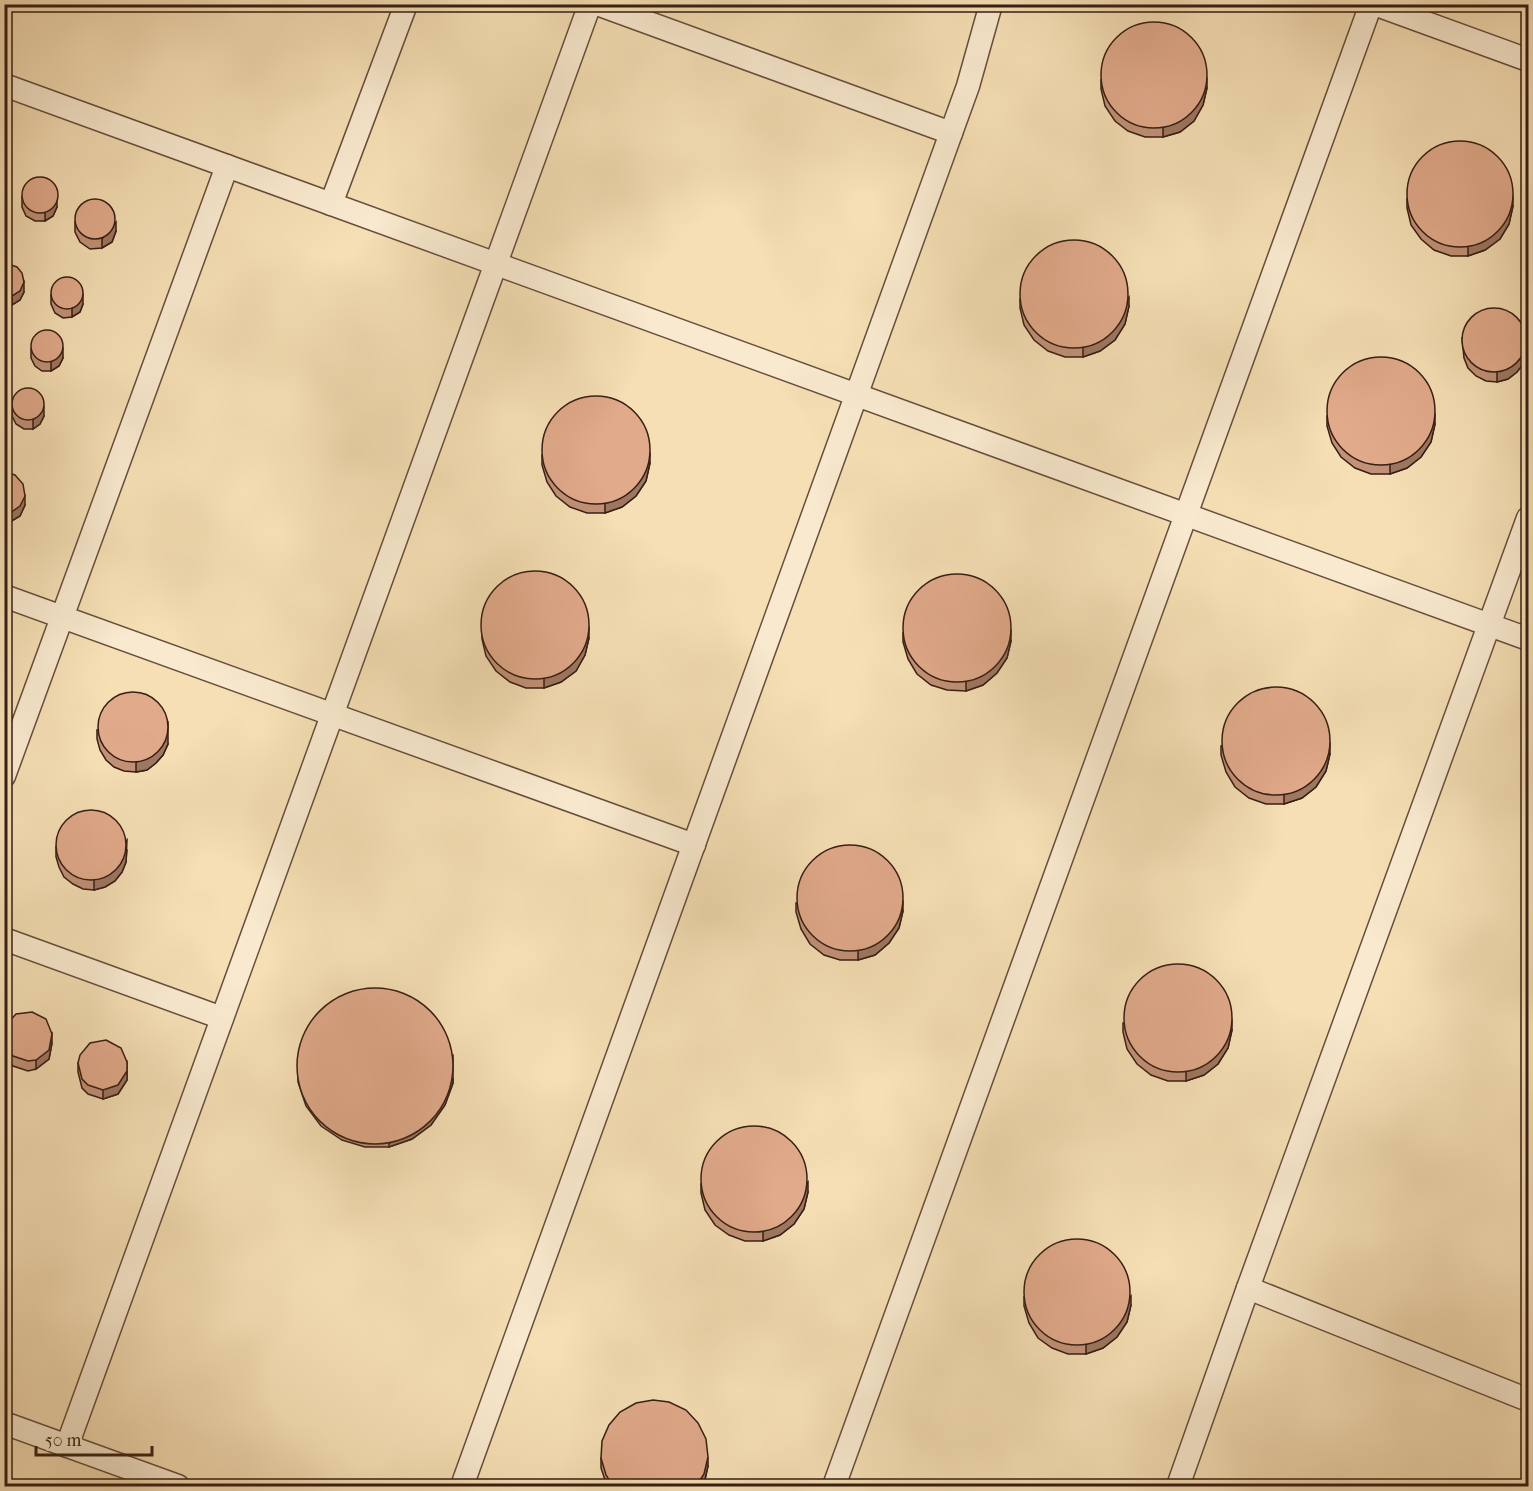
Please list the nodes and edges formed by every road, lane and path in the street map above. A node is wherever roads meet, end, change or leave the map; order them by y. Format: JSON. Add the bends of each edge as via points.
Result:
{"nodes":[{"id":1,"x":406,"y":4,"type":"edge"},
{"id":2,"x":590,"y":4,"type":"edge"},
{"id":3,"x":597,"y":4,"type":"edge"},
{"id":4,"x":991,"y":4,"type":"edge"},
{"id":5,"x":1373,"y":4,"type":"edge"},
{"id":6,"x":1528,"y":60,"type":"edge"},
{"id":7,"x":4,"y":85,"type":"edge"},
{"id":8,"x":951,"y":133,"type":"junction"},
{"id":9,"x":227,"y":166,"type":"junction"},
{"id":10,"x":331,"y":204,"type":"junction"},
{"id":11,"x":496,"y":264,"type":"junction"},
{"id":12,"x":856,"y":395,"type":"junction"},
{"id":13,"x":1186,"y":515,"type":"junction"},
{"id":14,"x":1528,"y":518,"type":"edge"},
{"id":15,"x":4,"y":596,"type":"edge"},
{"id":16,"x":63,"y":617,"type":"junction"},
{"id":17,"x":1489,"y":625,"type":"junction"},
{"id":18,"x":1528,"y":639,"type":"edge"},
{"id":19,"x":332,"y":714,"type":"junction"},
{"id":20,"x":4,"y":776,"type":"edge"},
{"id":21,"x":694,"y":845,"type":"junction"},
{"id":22,"x":4,"y":939,"type":"edge"},
{"id":23,"x":222,"y":1017,"type":"junction"},
{"id":24,"x":1248,"y":1288,"type":"junction"},
{"id":25,"x":1528,"y":1400,"type":"edge"},
{"id":26,"x":4,"y":1423,"type":"edge"},
{"id":27,"x":67,"y":1446,"type":"junction"},
{"id":28,"x":177,"y":1486,"type":"edge"},
{"id":29,"x":462,"y":1486,"type":"edge"},
{"id":30,"x":834,"y":1486,"type":"edge"},
{"id":31,"x":1178,"y":1486,"type":"edge"}],
"edges":[{"from":1,"to":10,"type":"lane"},
{"from":2,"to":11,"type":"lane"},
{"from":3,"to":8,"type":"lane"},
{"from":4,"to":8,"type":"lane"},
{"from":5,"to":6,"type":"lane"},
{"from":5,"to":13,"type":"lane"},
{"from":7,"to":9,"type":"lane"},
{"from":8,"to":12,"type":"lane"},
{"from":9,"to":10,"type":"lane"},
{"from":9,"to":16,"type":"lane"},
{"from":10,"to":11,"type":"lane"},
{"from":11,"to":12,"type":"lane"},
{"from":11,"to":19,"type":"lane"},
{"from":12,"to":13,"type":"lane"},
{"from":12,"to":21,"type":"lane"},
{"from":13,"to":17,"type":"lane"},
{"from":13,"to":30,"type":"lane"},
{"from":14,"to":17,"type":"lane"},
{"from":15,"to":16,"type":"lane"},
{"from":16,"to":19,"type":"lane"},
{"from":16,"to":20,"type":"lane"},
{"from":17,"to":18,"type":"lane"},
{"from":17,"to":24,"type":"lane"},
{"from":19,"to":21,"type":"lane"},
{"from":19,"to":23,"type":"lane"},
{"from":21,"to":29,"type":"lane"},
{"from":22,"to":23,"type":"lane"},
{"from":23,"to":27,"type":"lane"},
{"from":24,"to":25,"type":"lane"},
{"from":24,"to":31,"type":"lane"},
{"from":26,"to":27,"type":"lane"},
{"from":27,"to":28,"type":"lane"}]}
